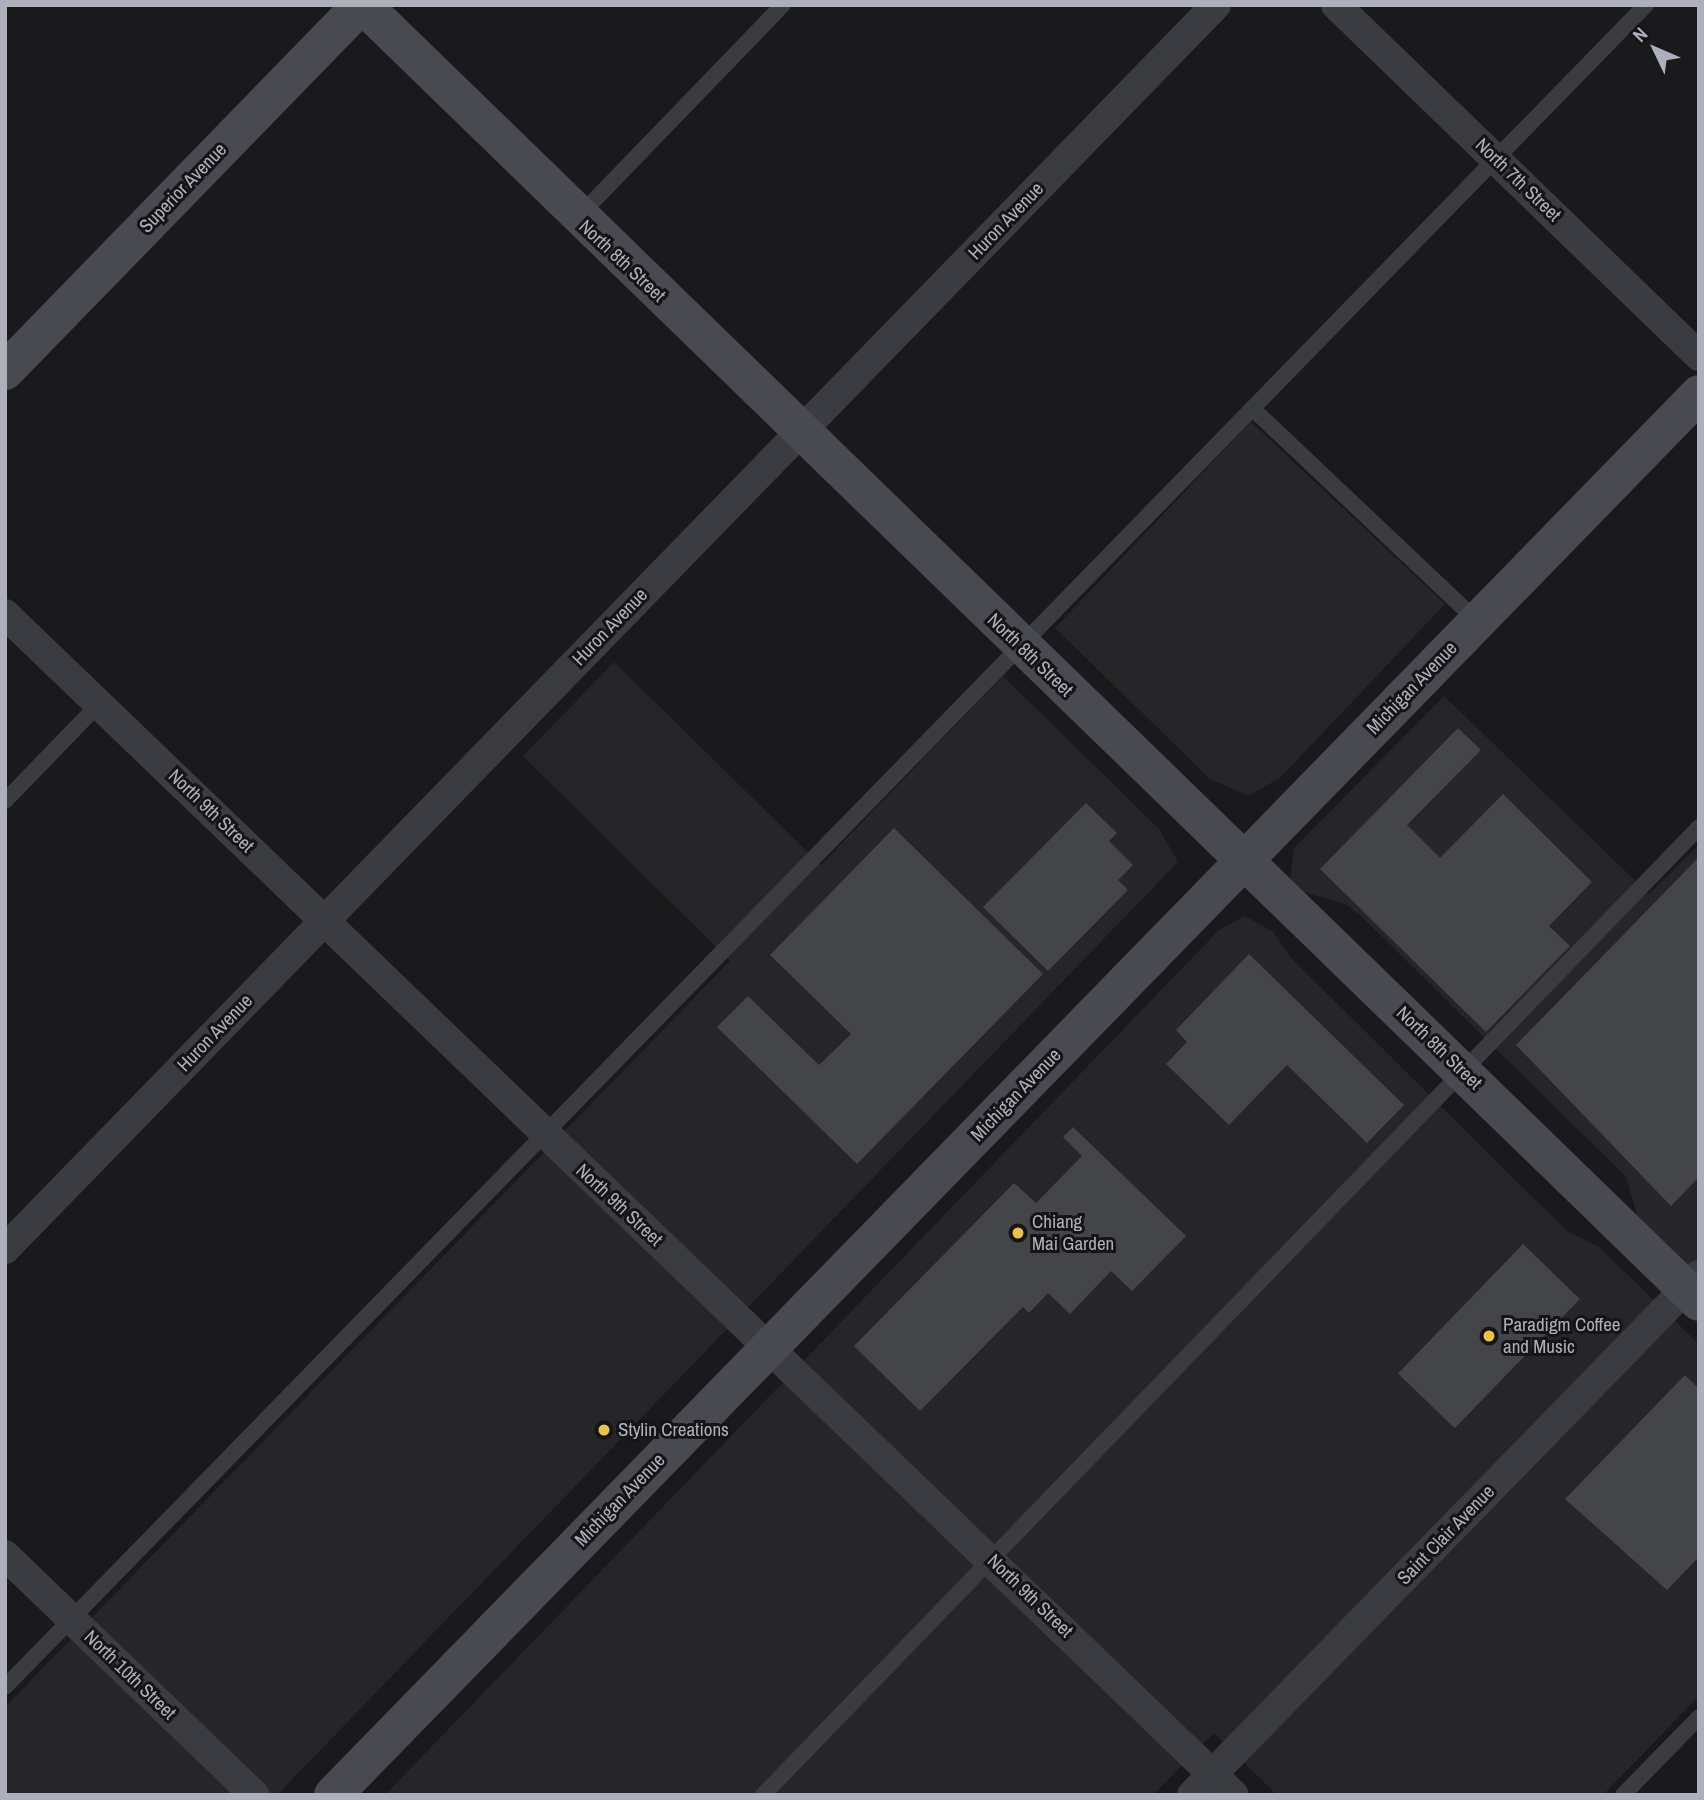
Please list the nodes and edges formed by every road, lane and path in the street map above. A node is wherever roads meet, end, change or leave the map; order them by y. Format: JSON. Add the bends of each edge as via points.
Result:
{"nodes":[{"id":1,"x":362,"y":5,"type":"edge"},
{"id":2,"x":783,"y":5,"type":"edge"},
{"id":3,"x":1216,"y":5,"type":"edge"},
{"id":4,"x":1336,"y":5,"type":"edge"},
{"id":5,"x":1646,"y":5,"type":"edge"},
{"id":6,"x":1496,"y":159,"type":"junction"},
{"id":7,"x":577,"y":218,"type":"junction"},
{"id":8,"x":1699,"y":356,"type":"edge"},
{"id":9,"x":5,"y":371,"type":"edge"},
{"id":10,"x":1699,"y":394,"type":"edge"},
{"id":11,"x":1253,"y":409,"type":"junction"},
{"id":12,"x":802,"y":430,"type":"junction"},
{"id":13,"x":1477,"y":621,"type":"junction"},
{"id":14,"x":9,"y":625,"type":"edge"},
{"id":15,"x":1021,"y":646,"type":"junction"},
{"id":16,"x":99,"y":704,"type":"junction"},
{"id":17,"x":5,"y":801,"type":"edge"},
{"id":18,"x":1699,"y":827,"type":"edge"},
{"id":19,"x":1244,"y":860,"type":"junction"},
{"id":20,"x":325,"y":920,"type":"junction"},
{"id":21,"x":1464,"y":1072,"type":"junction"},
{"id":22,"x":546,"y":1136,"type":"junction"},
{"id":23,"x":5,"y":1249,"type":"edge"},
{"id":24,"x":1694,"y":1289,"type":"edge"},
{"id":25,"x":769,"y":1348,"type":"junction"},
{"id":26,"x":5,"y":1555,"type":"edge"},
{"id":27,"x":992,"y":1560,"type":"junction"},
{"id":28,"x":73,"y":1620,"type":"junction"},
{"id":29,"x":5,"y":1688,"type":"edge"},
{"id":30,"x":1699,"y":1717,"type":"edge"},
{"id":31,"x":1203,"y":1784,"type":"edge"},
{"id":32,"x":254,"y":1795,"type":"edge"},
{"id":33,"x":333,"y":1795,"type":"edge"},
{"id":34,"x":763,"y":1795,"type":"edge"},
{"id":35,"x":1234,"y":1795,"type":"edge"},
{"id":36,"x":1623,"y":1795,"type":"edge"}],
"edges":[{"from":1,"to":7,"type":"street","name":"North 8th Street"},
{"from":1,"to":9,"type":"street","name":"Superior Avenue"},
{"from":2,"to":7,"type":"lane"},
{"from":3,"to":12,"type":"street","name":"Huron Avenue"},
{"from":4,"to":6,"type":"street","name":"North 7th Street"},
{"from":5,"to":6,"type":"lane"},
{"from":6,"to":8,"type":"street","name":"North 7th Street"},
{"from":6,"to":11,"type":"lane"},
{"from":7,"to":12,"type":"street","name":"North 8th Street"},
{"from":10,"to":13,"type":"street","name":"Michigan Avenue"},
{"from":11,"to":13,"type":"lane"},
{"from":11,"to":15,"type":"lane"},
{"from":12,"to":15,"type":"street","name":"North 8th Street"},
{"from":12,"to":20,"type":"street","name":"Huron Avenue"},
{"from":13,"to":19,"type":"street","name":"Michigan Avenue"},
{"from":14,"to":16,"type":"street","name":"North 9th Street"},
{"from":15,"to":19,"type":"street","name":"North 8th Street"},
{"from":15,"to":22,"type":"lane"},
{"from":16,"to":17,"type":"lane"},
{"from":16,"to":20,"type":"street","name":"North 9th Street"},
{"from":18,"to":21,"type":"lane"},
{"from":19,"to":21,"type":"street","name":"North 8th Street"},
{"from":19,"to":25,"type":"street","name":"Michigan Avenue"},
{"from":20,"to":22,"type":"street","name":"North 9th Street"},
{"from":20,"to":23,"type":"street","name":"Huron Avenue"},
{"from":21,"to":24,"type":"street","name":"North 8th Street"},
{"from":21,"to":27,"type":"lane"},
{"from":22,"to":25,"type":"street","name":"North 9th Street"},
{"from":22,"to":28,"type":"lane"},
{"from":24,"to":31,"type":"street","name":"Saint Clair Avenue"},
{"from":25,"to":27,"type":"street","name":"North 9th Street"},
{"from":25,"to":33,"type":"street","name":"Michigan Avenue"},
{"from":26,"to":28,"type":"street","name":"North 10th Street"},
{"from":27,"to":31,"type":"street","name":"North 9th Street"},
{"from":27,"to":34,"type":"lane"},
{"from":28,"to":29,"type":"lane"},
{"from":28,"to":32,"type":"street","name":"North 10th Street"},
{"from":30,"to":36,"type":"lane"},
{"from":31,"to":35,"type":"street","name":"North 9th Street"}]}
